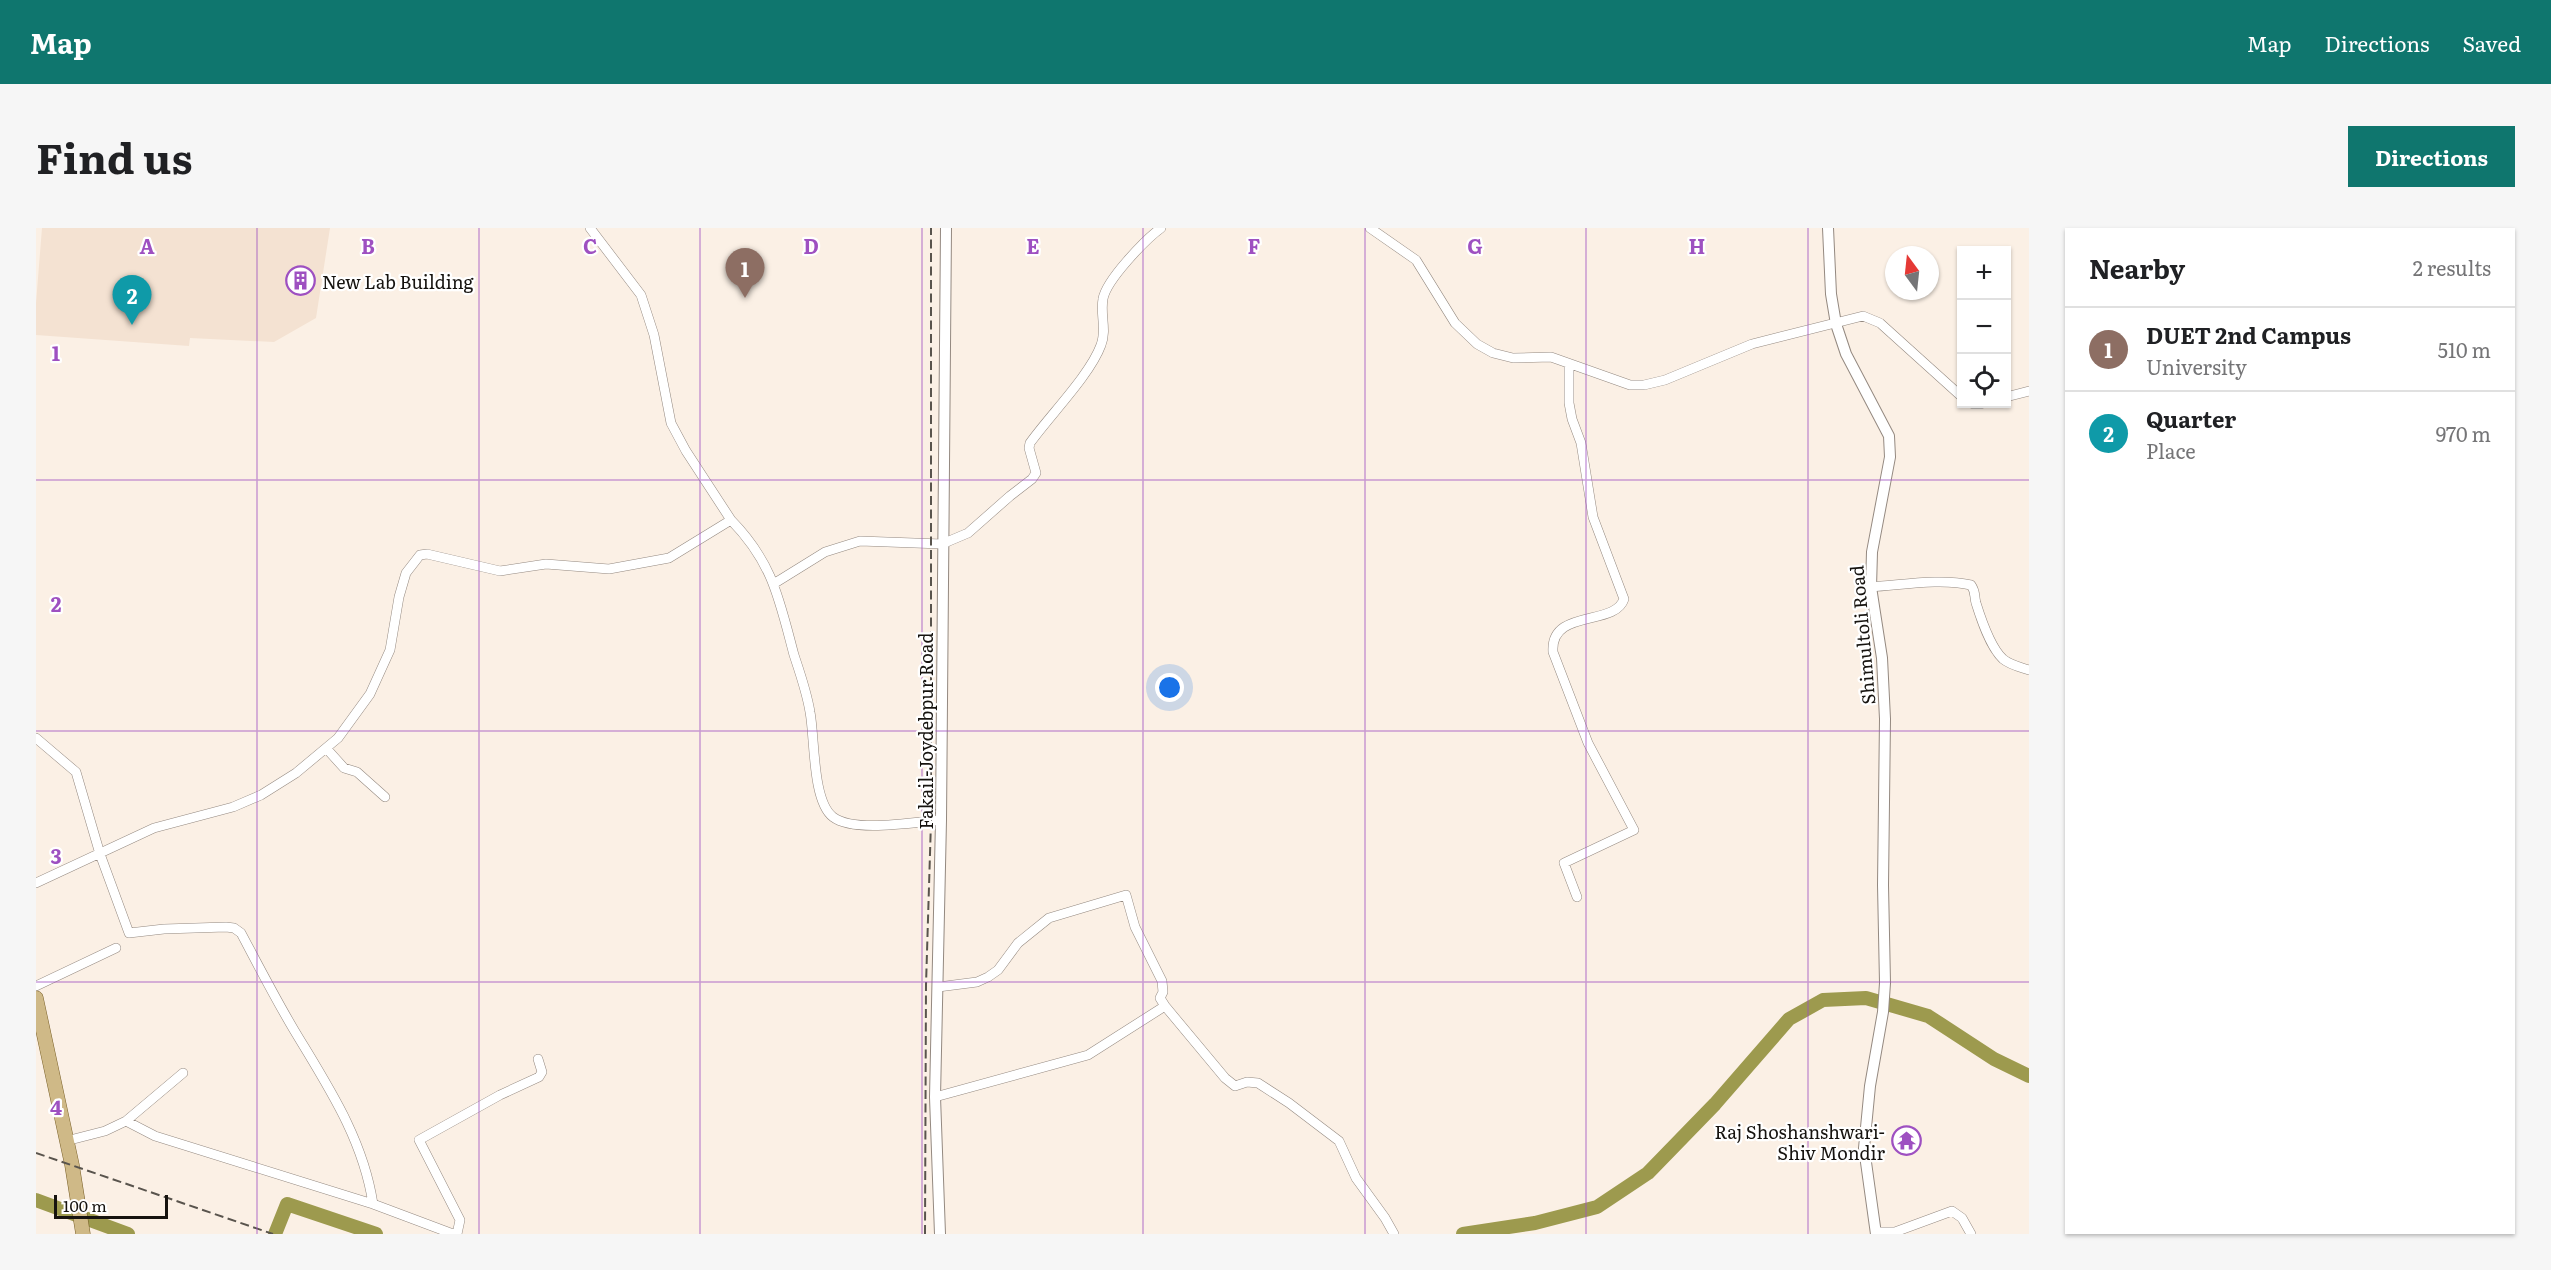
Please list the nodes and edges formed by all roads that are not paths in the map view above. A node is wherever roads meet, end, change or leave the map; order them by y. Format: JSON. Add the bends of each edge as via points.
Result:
{"nodes":[{"id":1,"x":591,"y":228,"type":"edge"},
{"id":2,"x":946,"y":228,"type":"edge"},
{"id":3,"x":1161,"y":228,"type":"edge"},
{"id":4,"x":1370,"y":228,"type":"edge"},
{"id":5,"x":1828,"y":228,"type":"edge"},
{"id":6,"x":1836,"y":324,"type":"junction"},
{"id":7,"x":1569,"y":364,"type":"junction"},
{"id":8,"x":2029,"y":391,"type":"edge"},
{"id":9,"x":1957,"y":393,"type":"edge"},
{"id":10,"x":2011,"y":396,"type":"edge"},
{"id":11,"x":731,"y":520,"type":"junction"},
{"id":12,"x":942,"y":544,"type":"junction"},
{"id":13,"x":775,"y":583,"type":"junction"},
{"id":14,"x":1871,"y":587,"type":"junction"},
{"id":15,"x":2029,"y":670,"type":"edge"},
{"id":16,"x":36,"y":738,"type":"edge"},
{"id":17,"x":326,"y":748,"type":"junction"},
{"id":18,"x":385,"y":797,"type":"dead end"},
{"id":19,"x":941,"y":820,"type":"junction"},
{"id":20,"x":100,"y":854,"type":"junction"},
{"id":21,"x":36,"y":883,"type":"edge"},
{"id":22,"x":1577,"y":897,"type":"dead end"},
{"id":23,"x":116,"y":948,"type":"dead end"},
{"id":24,"x":36,"y":986,"type":"edge"},
{"id":25,"x":938,"y":987,"type":"junction"},
{"id":26,"x":36,"y":998,"type":"edge"},
{"id":27,"x":1165,"y":1006,"type":"junction"},
{"id":28,"x":538,"y":1059,"type":"dead end"},
{"id":29,"x":183,"y":1073,"type":"dead end"},
{"id":30,"x":935,"y":1097,"type":"junction"},
{"id":31,"x":126,"y":1121,"type":"junction"},
{"id":32,"x":66,"y":1141,"type":"junction"},
{"id":33,"x":373,"y":1204,"type":"junction"},
{"id":34,"x":1876,"y":1233,"type":"edge"},
{"id":35,"x":83,"y":1234,"type":"edge"},
{"id":36,"x":455,"y":1234,"type":"edge"},
{"id":37,"x":940,"y":1234,"type":"edge"},
{"id":38,"x":1394,"y":1234,"type":"edge"},
{"id":39,"x":1971,"y":1234,"type":"edge"}],
"edges":[{"from":1,"to":11,"type":"street","via":[[641,295],[654,335],[671,423]]},
{"from":2,"to":12,"type":"street","name":"Fakail-Joydebpur Road"},
{"from":3,"to":12,"type":"street","via":[[1108,287],[1102,300],[1101,345],[1030,443],[1036,473],[1032,479],[968,533]]},
{"from":4,"to":7,"type":"street","via":[[1416,260],[1455,323],[1477,344],[1513,358],[1551,357]]},
{"from":5,"to":6,"type":"street","name":"Shimultoli Road"},
{"from":6,"to":7,"type":"street","via":[[1752,344],[1644,386]]},
{"from":6,"to":9,"type":"street","via":[[1863,316],[1873,318]]},
{"from":6,"to":14,"type":"street","name":"Shimultoli Road","via":[[1846,354],[1889,436],[1890,458],[1872,552]]},
{"from":7,"to":22,"type":"street","via":[[1569,403],[1581,443],[1593,517],[1624,599],[1614,611],[1574,623],[1558,633],[1552,641],[1553,652],[1588,743],[1634,830],[1564,863]]},
{"from":8,"to":10,"type":"street"},
{"from":11,"to":13,"type":"street","via":[[747,536]]},
{"from":11,"to":17,"type":"street","via":[[669,558],[609,569],[546,564],[500,571],[420,555],[406,573],[390,650],[370,694]]},
{"from":12,"to":13,"type":"street","via":[[860,541],[825,552]]},
{"from":12,"to":19,"type":"street","name":"Fakail-Joydebpur Road"},
{"from":13,"to":19,"type":"street","via":[[810,711],[820,795],[827,811],[842,822],[870,826]]},
{"from":14,"to":15,"type":"street","via":[[1971,585],[1996,650],[2008,662]]},
{"from":14,"to":34,"type":"street","name":"Shimultoli Road","via":[[1882,658],[1885,719],[1885,983],[1864,1148]]},
{"from":16,"to":20,"type":"street","via":[[76,772]]},
{"from":17,"to":18,"type":"street","via":[[344,768],[357,772]]},
{"from":17,"to":20,"type":"street","via":[[261,795],[233,807],[154,828]]},
{"from":19,"to":25,"type":"street","name":"Fakail-Joydebpur Road"},
{"from":20,"to":21,"type":"street"},
{"from":20,"to":33,"type":"street","via":[[129,933],[226,927],[240,933],[341,1108],[354,1135]]},
{"from":23,"to":24,"type":"street"},
{"from":25,"to":27,"type":"street","via":[[988,977],[998,970],[1018,942],[1049,918],[1126,894],[1135,927],[1162,981],[1160,998]]},
{"from":25,"to":30,"type":"street","name":"Fakail-Joydebpur Road"},
{"from":26,"to":32,"type":"main road"},
{"from":27,"to":30,"type":"street","via":[[1088,1055]]},
{"from":27,"to":38,"type":"street","via":[[1235,1086],[1258,1083],[1339,1141],[1356,1179]]},
{"from":28,"to":36,"type":"street","via":[[542,1072],[539,1077],[419,1140],[460,1220]]},
{"from":29,"to":31,"type":"street"},
{"from":30,"to":37,"type":"street","name":"Fakail-Joydebpur Road"},
{"from":31,"to":32,"type":"street"},
{"from":31,"to":33,"type":"street","via":[[155,1136]]},
{"from":32,"to":35,"type":"main road"},
{"from":33,"to":36,"type":"street"},
{"from":34,"to":39,"type":"street","via":[[1895,1232],[1952,1211],[1962,1218]]}]}
